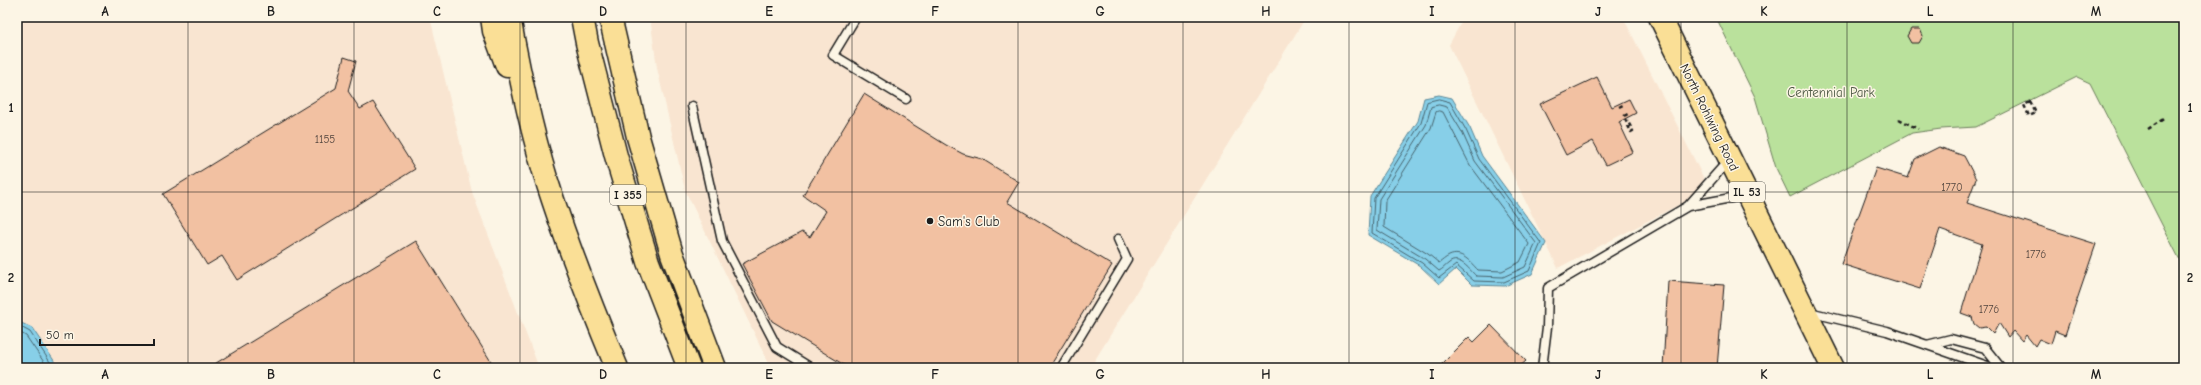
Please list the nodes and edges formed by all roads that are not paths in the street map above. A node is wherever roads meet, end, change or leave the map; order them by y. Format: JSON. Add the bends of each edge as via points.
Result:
{"nodes":[{"id":1,"x":492,"y":17,"type":"edge"},
{"id":2,"x":509,"y":17,"type":"edge"},
{"id":3,"x":582,"y":17,"type":"edge"},
{"id":4,"x":610,"y":17,"type":"edge"},
{"id":5,"x":856,"y":17,"type":"edge"},
{"id":6,"x":1660,"y":17,"type":"edge"},
{"id":7,"x":906,"y":99,"type":"dead end"},
{"id":8,"x":692,"y":106,"type":"dead end"},
{"id":9,"x":540,"y":155,"type":"junction"},
{"id":10,"x":1730,"y":159,"type":"junction"},
{"id":11,"x":1748,"y":195,"type":"junction"},
{"id":12,"x":1688,"y":206,"type":"junction"},
{"id":13,"x":1118,"y":240,"type":"dead end"},
{"id":14,"x":1805,"y":311,"type":"junction"},
{"id":15,"x":1927,"y":346,"type":"junction"},
{"id":16,"x":617,"y":368,"type":"edge"},
{"id":17,"x":689,"y":368,"type":"edge"},
{"id":18,"x":715,"y":368,"type":"edge"},
{"id":19,"x":811,"y":368,"type":"edge"},
{"id":20,"x":1061,"y":368,"type":"edge"},
{"id":21,"x":1542,"y":368,"type":"edge"},
{"id":22,"x":1833,"y":368,"type":"edge"},
{"id":23,"x":1993,"y":368,"type":"edge"},
{"id":24,"x":2001,"y":368,"type":"edge"}],
"edges":[{"from":1,"to":9,"type":"main road","via":[[494,31]]},
{"from":2,"to":9,"type":"main road"},
{"from":3,"to":17,"type":"main road","number":"I 355","via":[[616,156],[648,262]]},
{"from":4,"to":18,"type":"main road","via":[[638,137],[672,254]]},
{"from":5,"to":7,"type":"lane","via":[[834,55]]},
{"from":6,"to":10,"type":"main road","name":"North Rohlwing Road","number":"IL 53"},
{"from":8,"to":19,"type":"lane","via":[[722,241],[777,347]]},
{"from":9,"to":16,"type":"main road","via":[[581,278]]},
{"from":10,"to":11,"type":"main road","name":"North Rohlwing Road","number":"IL 53"},
{"from":10,"to":12,"type":"lane"},
{"from":11,"to":12,"type":"lane"},
{"from":11,"to":14,"type":"main road","name":"North Rohlwing Road","number":"IL 53"},
{"from":12,"to":21,"type":"lane","via":[[1548,288]]},
{"from":13,"to":20,"type":"lane","via":[[1127,259]]},
{"from":14,"to":15,"type":"lane","via":[[1887,331]]},
{"from":14,"to":22,"type":"main road","name":"North Rohlwing Road","number":"IL 53"},
{"from":15,"to":23,"type":"lane"},
{"from":15,"to":24,"type":"lane","via":[[1951,339],[1985,348]]}]}
